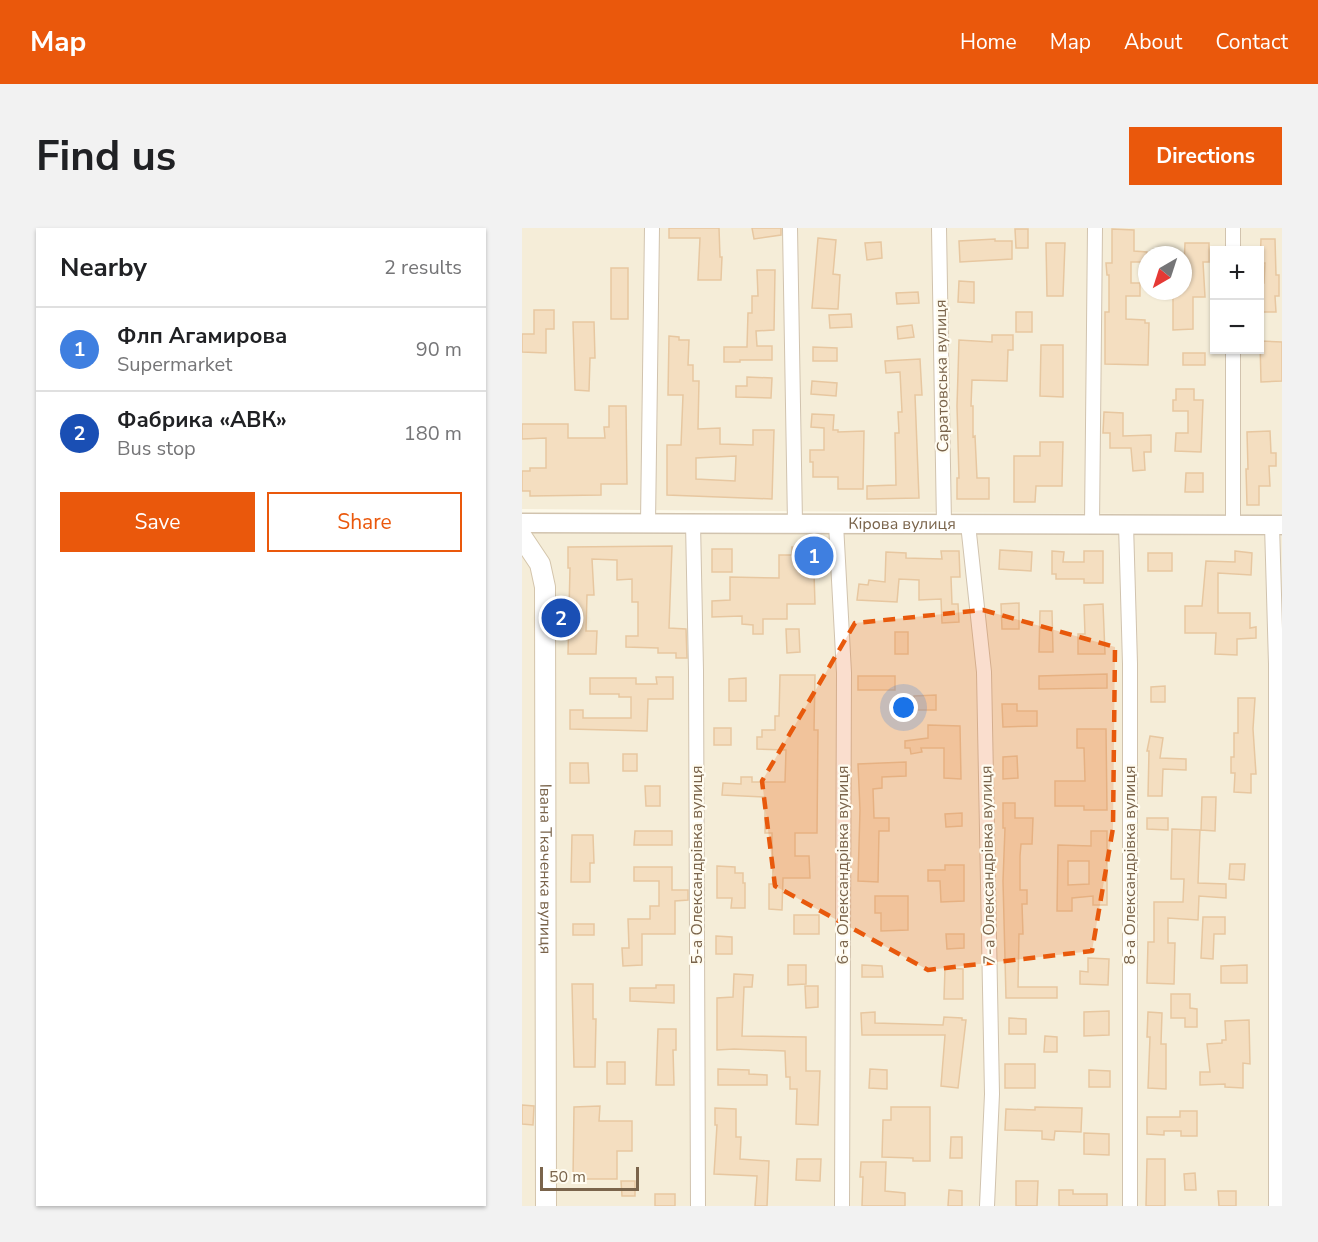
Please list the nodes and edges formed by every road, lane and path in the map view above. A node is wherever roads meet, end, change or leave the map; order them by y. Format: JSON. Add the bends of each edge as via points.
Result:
{"nodes":[{"id":1,"x":652,"y":228,"type":"edge"},
{"id":2,"x":790,"y":228,"type":"edge"},
{"id":3,"x":939,"y":228,"type":"edge"},
{"id":4,"x":1095,"y":228,"type":"edge"},
{"id":5,"x":1233,"y":228,"type":"edge"},
{"id":6,"x":1233,"y":246,"type":"edge"},
{"id":7,"x":1233,"y":354,"type":"edge"},
{"id":8,"x":522,"y":523,"type":"edge"},
{"id":9,"x":648,"y":523,"type":"junction"},
{"id":10,"x":693,"y":523,"type":"junction"},
{"id":11,"x":795,"y":524,"type":"junction"},
{"id":12,"x":836,"y":524,"type":"junction"},
{"id":13,"x":944,"y":524,"type":"junction"},
{"id":14,"x":968,"y":524,"type":"junction"},
{"id":15,"x":1092,"y":524,"type":"junction"},
{"id":16,"x":1126,"y":524,"type":"junction"},
{"id":17,"x":1233,"y":524,"type":"junction"},
{"id":18,"x":1277,"y":525,"type":"edge"},
{"id":19,"x":522,"y":537,"type":"edge"},
{"id":20,"x":546,"y":1206,"type":"edge"},
{"id":21,"x":698,"y":1206,"type":"edge"},
{"id":22,"x":842,"y":1206,"type":"edge"},
{"id":23,"x":987,"y":1206,"type":"edge"},
{"id":24,"x":1130,"y":1206,"type":"edge"},
{"id":25,"x":1276,"y":1206,"type":"edge"}],
"edges":[{"from":1,"to":9,"type":"street"},
{"from":2,"to":11,"type":"street"},
{"from":3,"to":13,"type":"street","name":"Саратовська вулиця"},
{"from":4,"to":15,"type":"street"},
{"from":5,"to":6,"type":"street"},
{"from":7,"to":17,"type":"street"},
{"from":8,"to":9,"type":"street","name":"Кірова вулиця"},
{"from":9,"to":10,"type":"street","name":"Кірова вулиця"},
{"from":10,"to":11,"type":"street","name":"Кірова вулиця"},
{"from":10,"to":21,"type":"street","name":"5-а Олександрівка вулиця"},
{"from":11,"to":12,"type":"street","name":"Кірова вулиця"},
{"from":12,"to":13,"type":"street","name":"Кірова вулиця"},
{"from":12,"to":22,"type":"street","name":"6-а Олександрівка вулиця","via":[[844,673]]},
{"from":13,"to":14,"type":"street","name":"Кірова вулиця"},
{"from":14,"to":15,"type":"street","name":"Кірова вулиця"},
{"from":14,"to":23,"type":"street","name":"7-а Олександрівка вулиця","via":[[984,672],[992,1094]]},
{"from":15,"to":16,"type":"street","name":"Кірова вулиця"},
{"from":16,"to":17,"type":"street","name":"Кірова вулиця"},
{"from":16,"to":24,"type":"street","name":"8-а Олександрівка вулиця","via":[[1130,687]]},
{"from":17,"to":18,"type":"street","name":"Кірова вулиця"},
{"from":18,"to":25,"type":"street"},
{"from":19,"to":20,"type":"main road","name":"Івана Ткаченка вулиця","via":[[540,564],[545,587]]}]}
